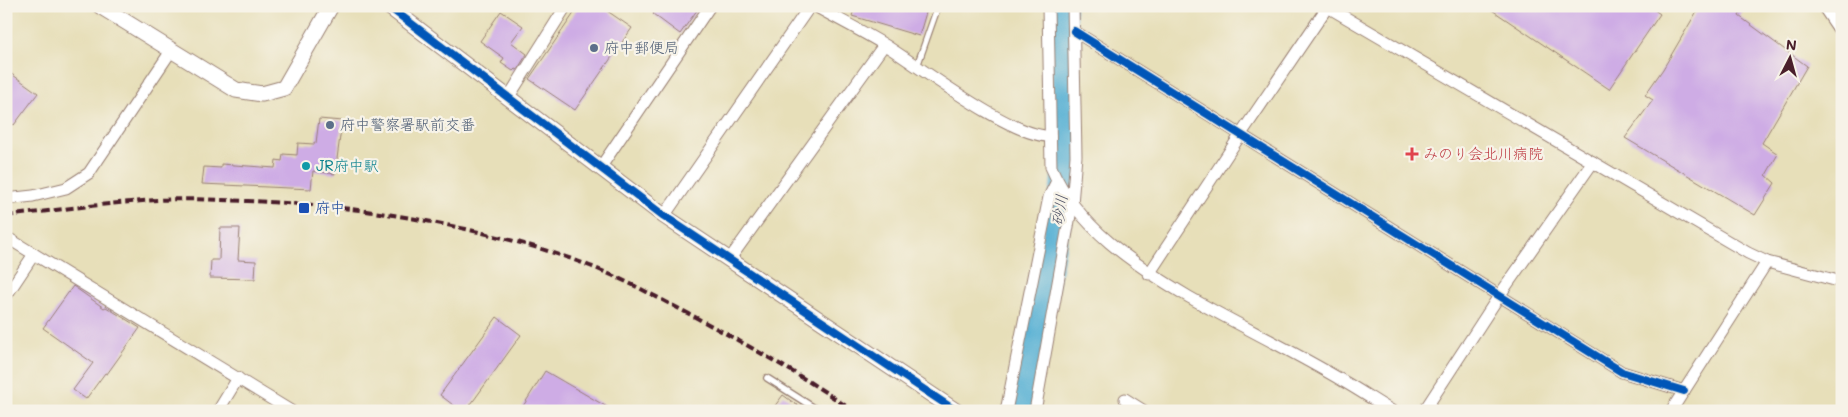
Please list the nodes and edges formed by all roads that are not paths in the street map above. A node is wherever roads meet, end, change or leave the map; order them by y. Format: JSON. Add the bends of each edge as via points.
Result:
{"nodes":[{"id":1,"x":100,"y":6,"type":"edge"},
{"id":2,"x":330,"y":6,"type":"edge"},
{"id":3,"x":388,"y":6,"type":"edge"},
{"id":4,"x":566,"y":6,"type":"edge"},
{"id":5,"x":710,"y":6,"type":"edge"},
{"id":6,"x":810,"y":6,"type":"edge"},
{"id":7,"x":815,"y":6,"type":"edge"},
{"id":8,"x":938,"y":6,"type":"edge"},
{"id":9,"x":1048,"y":6,"type":"edge"},
{"id":10,"x":1073,"y":6,"type":"edge"},
{"id":11,"x":1327,"y":6,"type":"edge"},
{"id":12,"x":1824,"y":6,"type":"edge"},
{"id":13,"x":1074,"y":31,"type":"junction"},
{"id":14,"x":1842,"y":34,"type":"edge"},
{"id":15,"x":884,"y":45,"type":"junction"},
{"id":16,"x":171,"y":51,"type":"junction"},
{"id":17,"x":917,"y":66,"type":"junction"},
{"id":18,"x":508,"y":98,"type":"junction"},
{"id":19,"x":1241,"y":134,"type":"junction"},
{"id":20,"x":1050,"y":136,"type":"junction"},
{"id":21,"x":1592,"y":162,"type":"junction"},
{"id":22,"x":600,"y":168,"type":"junction"},
{"id":23,"x":1057,"y":181,"type":"junction"},
{"id":24,"x":6,"y":199,"type":"edge"},
{"id":25,"x":1072,"y":204,"type":"junction"},
{"id":26,"x":664,"y":216,"type":"junction"},
{"id":27,"x":6,"y":237,"type":"edge"},
{"id":28,"x":34,"y":254,"type":"junction"},
{"id":29,"x":729,"y":260,"type":"junction"},
{"id":30,"x":1767,"y":262,"type":"junction"},
{"id":31,"x":1149,"y":274,"type":"junction"},
{"id":32,"x":1842,"y":282,"type":"edge"},
{"id":33,"x":6,"y":296,"type":"edge"},
{"id":34,"x":1499,"y":296,"type":"junction"},
{"id":35,"x":238,"y":378,"type":"junction"},
{"id":36,"x":768,"y":378,"type":"dead end"},
{"id":37,"x":1684,"y":391,"type":"junction"},
{"id":38,"x":1125,"y":400,"type":"dead end"},
{"id":39,"x":218,"y":411,"type":"edge"},
{"id":40,"x":291,"y":411,"type":"edge"},
{"id":41,"x":819,"y":411,"type":"edge"},
{"id":42,"x":956,"y":411,"type":"edge"},
{"id":43,"x":1006,"y":411,"type":"edge"},
{"id":44,"x":1035,"y":411,"type":"edge"},
{"id":45,"x":1144,"y":411,"type":"edge"},
{"id":46,"x":1392,"y":411,"type":"edge"},
{"id":47,"x":1424,"y":411,"type":"edge"},
{"id":48,"x":1671,"y":411,"type":"edge"}],
"edges":[{"from":1,"to":16,"type":"street"},
{"from":2,"to":16,"type":"street","via":[[284,88],[262,94],[236,90]]},
{"from":3,"to":18,"type":"street"},
{"from":4,"to":18,"type":"street"},
{"from":5,"to":22,"type":"street"},
{"from":6,"to":26,"type":"street"},
{"from":7,"to":15,"type":"street"},
{"from":8,"to":17,"type":"lane"},
{"from":9,"to":20,"type":"street"},
{"from":10,"to":13,"type":"street"},
{"from":11,"to":19,"type":"street"},
{"from":11,"to":21,"type":"street"},
{"from":12,"to":14,"type":"street"},
{"from":13,"to":19,"type":"street"},
{"from":13,"to":25,"type":"street","via":[[1076,156]]},
{"from":15,"to":17,"type":"street"},
{"from":15,"to":29,"type":"street"},
{"from":16,"to":24,"type":"street","via":[[89,173],[66,188]]},
{"from":17,"to":20,"type":"street","via":[[996,118],[1040,137]]},
{"from":18,"to":22,"type":"street"},
{"from":19,"to":31,"type":"street"},
{"from":19,"to":34,"type":"street"},
{"from":20,"to":23,"type":"street","via":[[1050,167]]},
{"from":21,"to":30,"type":"street"},
{"from":21,"to":34,"type":"street"},
{"from":22,"to":26,"type":"street"},
{"from":23,"to":25,"type":"street"},
{"from":23,"to":43,"type":"street","via":[[1049,197]]},
{"from":25,"to":31,"type":"street","via":[[1122,254]]},
{"from":25,"to":44,"type":"street"},
{"from":26,"to":29,"type":"street"},
{"from":27,"to":28,"type":"street"},
{"from":28,"to":33,"type":"street"},
{"from":28,"to":35,"type":"street"},
{"from":29,"to":42,"type":"street"},
{"from":30,"to":32,"type":"street"},
{"from":30,"to":37,"type":"street"},
{"from":31,"to":46,"type":"street","via":[[1238,326],[1343,380]]},
{"from":34,"to":37,"type":"street","via":[[1622,372]]},
{"from":34,"to":47,"type":"street"},
{"from":35,"to":39,"type":"street"},
{"from":35,"to":40,"type":"street"},
{"from":36,"to":41,"type":"lane"},
{"from":37,"to":48,"type":"street"},
{"from":38,"to":45,"type":"street"}]}
